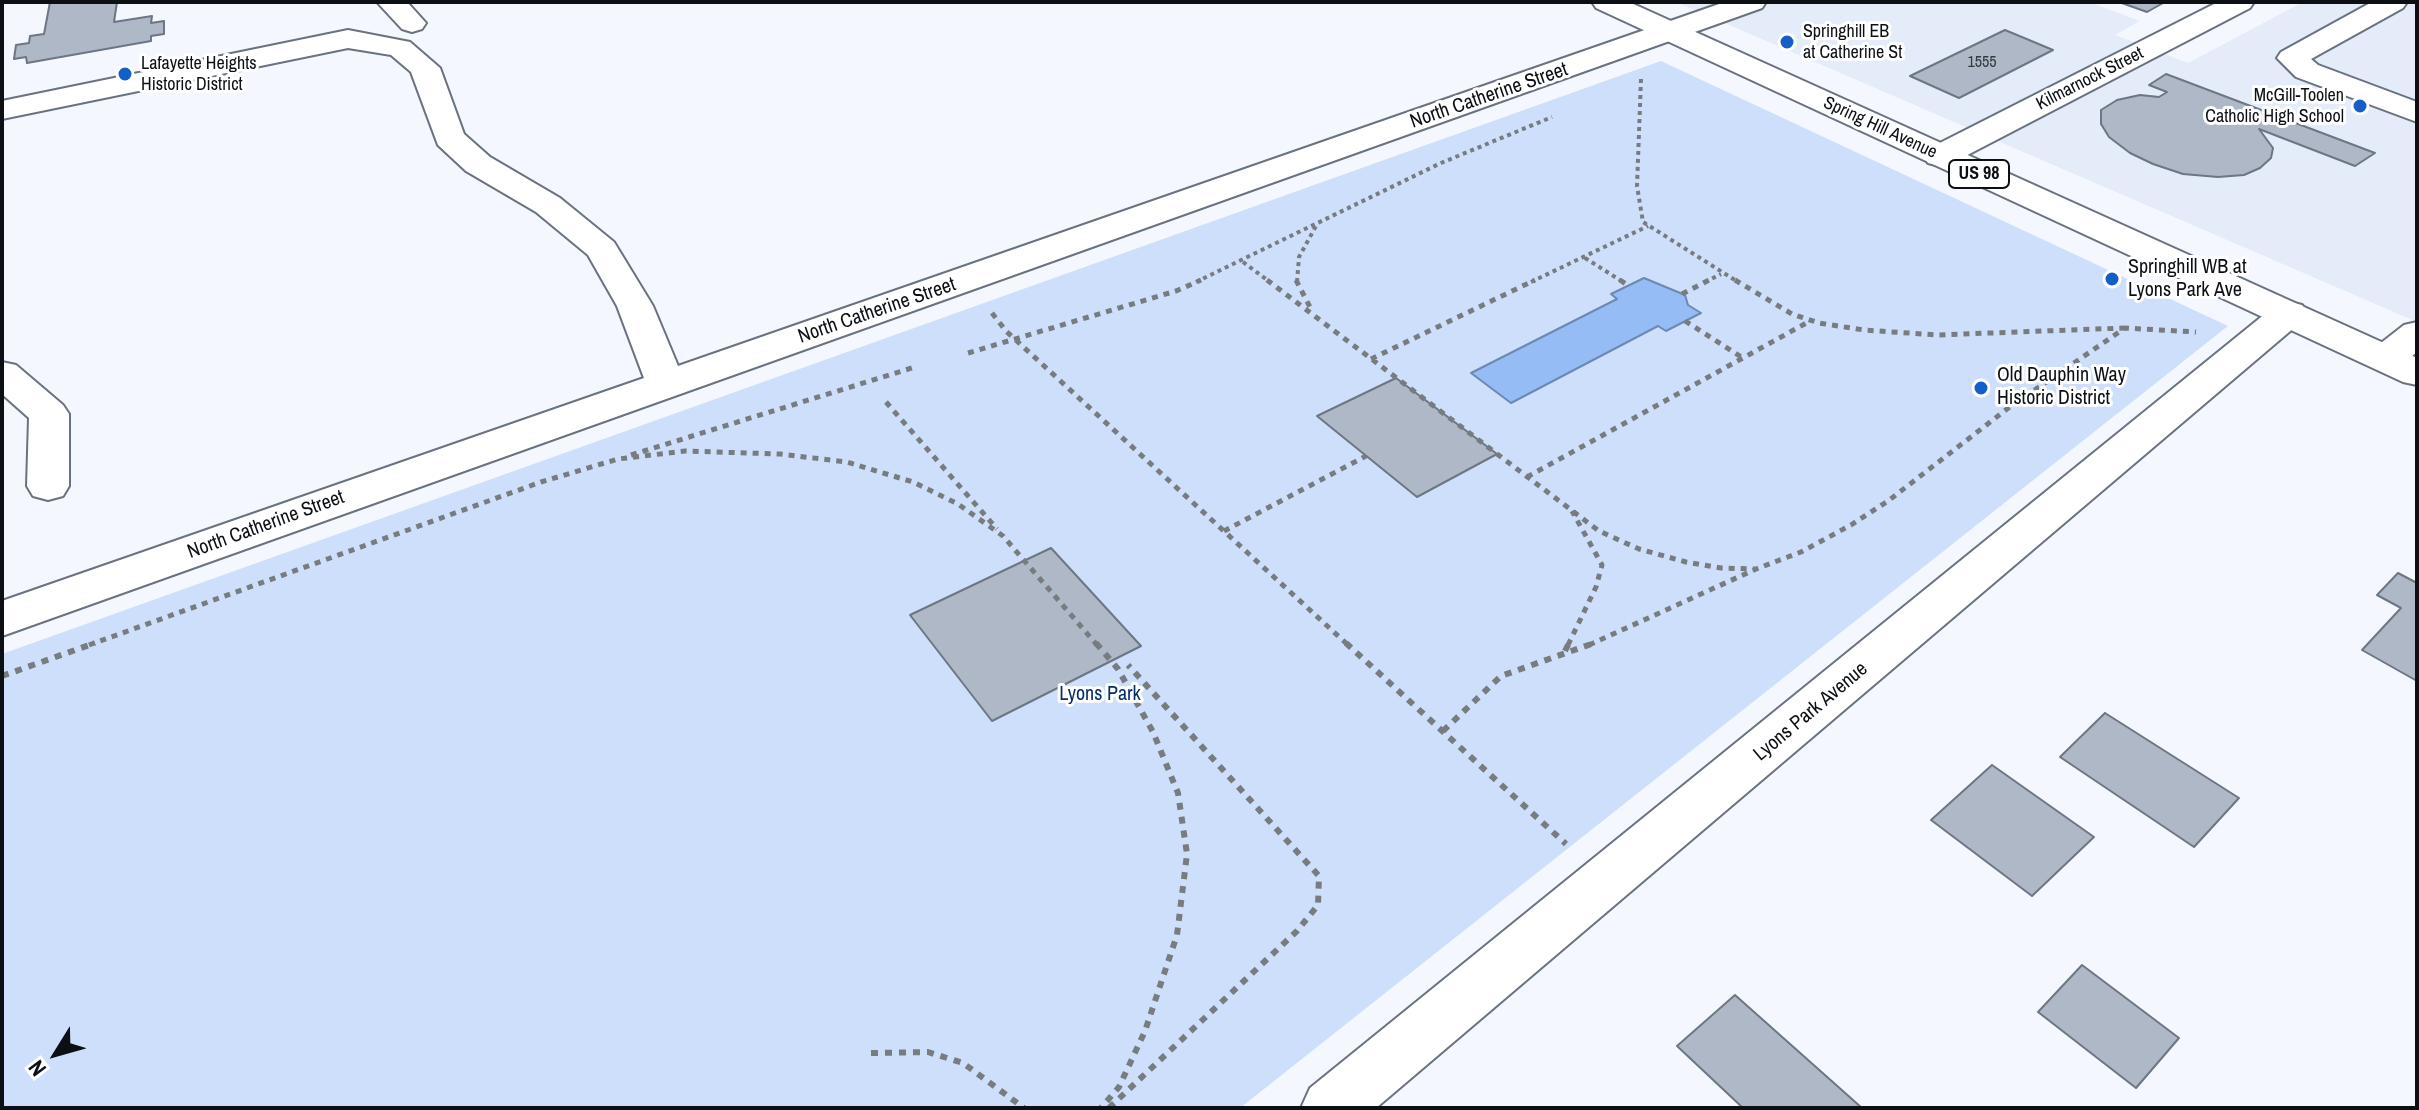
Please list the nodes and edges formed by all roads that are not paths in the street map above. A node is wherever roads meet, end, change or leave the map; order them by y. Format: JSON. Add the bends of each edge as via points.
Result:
{"nodes":[{"id":1,"x":391,"y":2,"type":"edge"},
{"id":2,"x":1606,"y":2,"type":"edge"},
{"id":3,"x":1752,"y":2,"type":"edge"},
{"id":4,"x":2240,"y":2,"type":"edge"},
{"id":5,"x":2393,"y":2,"type":"edge"},
{"id":6,"x":412,"y":23,"type":"dead end"},
{"id":7,"x":1670,"y":32,"type":"junction"},
{"id":8,"x":2,"y":110,"type":"edge"},
{"id":9,"x":2417,"y":113,"type":"edge"},
{"id":10,"x":1940,"y":156,"type":"junction"},
{"id":11,"x":2289,"y":313,"type":"junction"},
{"id":12,"x":2417,"y":333,"type":"edge"},
{"id":13,"x":2402,"y":366,"type":"edge"},
{"id":14,"x":2,"y":374,"type":"edge"},
{"id":15,"x":666,"y":383,"type":"junction"},
{"id":16,"x":48,"y":486,"type":"dead end"},
{"id":17,"x":2,"y":619,"type":"edge"},
{"id":18,"x":1331,"y":1108,"type":"edge"}],
"edges":[{"from":1,"to":6,"type":"street"},
{"from":2,"to":7,"type":"street","name":"Spring Hill Avenue","number":"US 98"},
{"from":3,"to":7,"type":"street","name":"North Catherine Street"},
{"from":4,"to":10,"type":"street","name":"Kilmarnock Street"},
{"from":5,"to":9,"type":"street","via":[[2292,58],[2307,71]]},
{"from":7,"to":10,"type":"street","name":"Spring Hill Avenue","number":"US 98"},
{"from":7,"to":15,"type":"street","name":"North Catherine Street"},
{"from":8,"to":15,"type":"street","via":[[348,39],[400,48],[425,68],[449,138],[478,164],[548,205],[602,249],[635,306]]},
{"from":10,"to":11,"type":"street","name":"Spring Hill Avenue","number":"US 98"},
{"from":11,"to":13,"type":"street","name":"Spring Hill Avenue","number":"US 98"},
{"from":11,"to":18,"type":"street","name":"Lyons Park Avenue"},
{"from":12,"to":13,"type":"street"},
{"from":14,"to":16,"type":"street","via":[[49,414]]},
{"from":15,"to":17,"type":"street","name":"North Catherine Street"}]}
